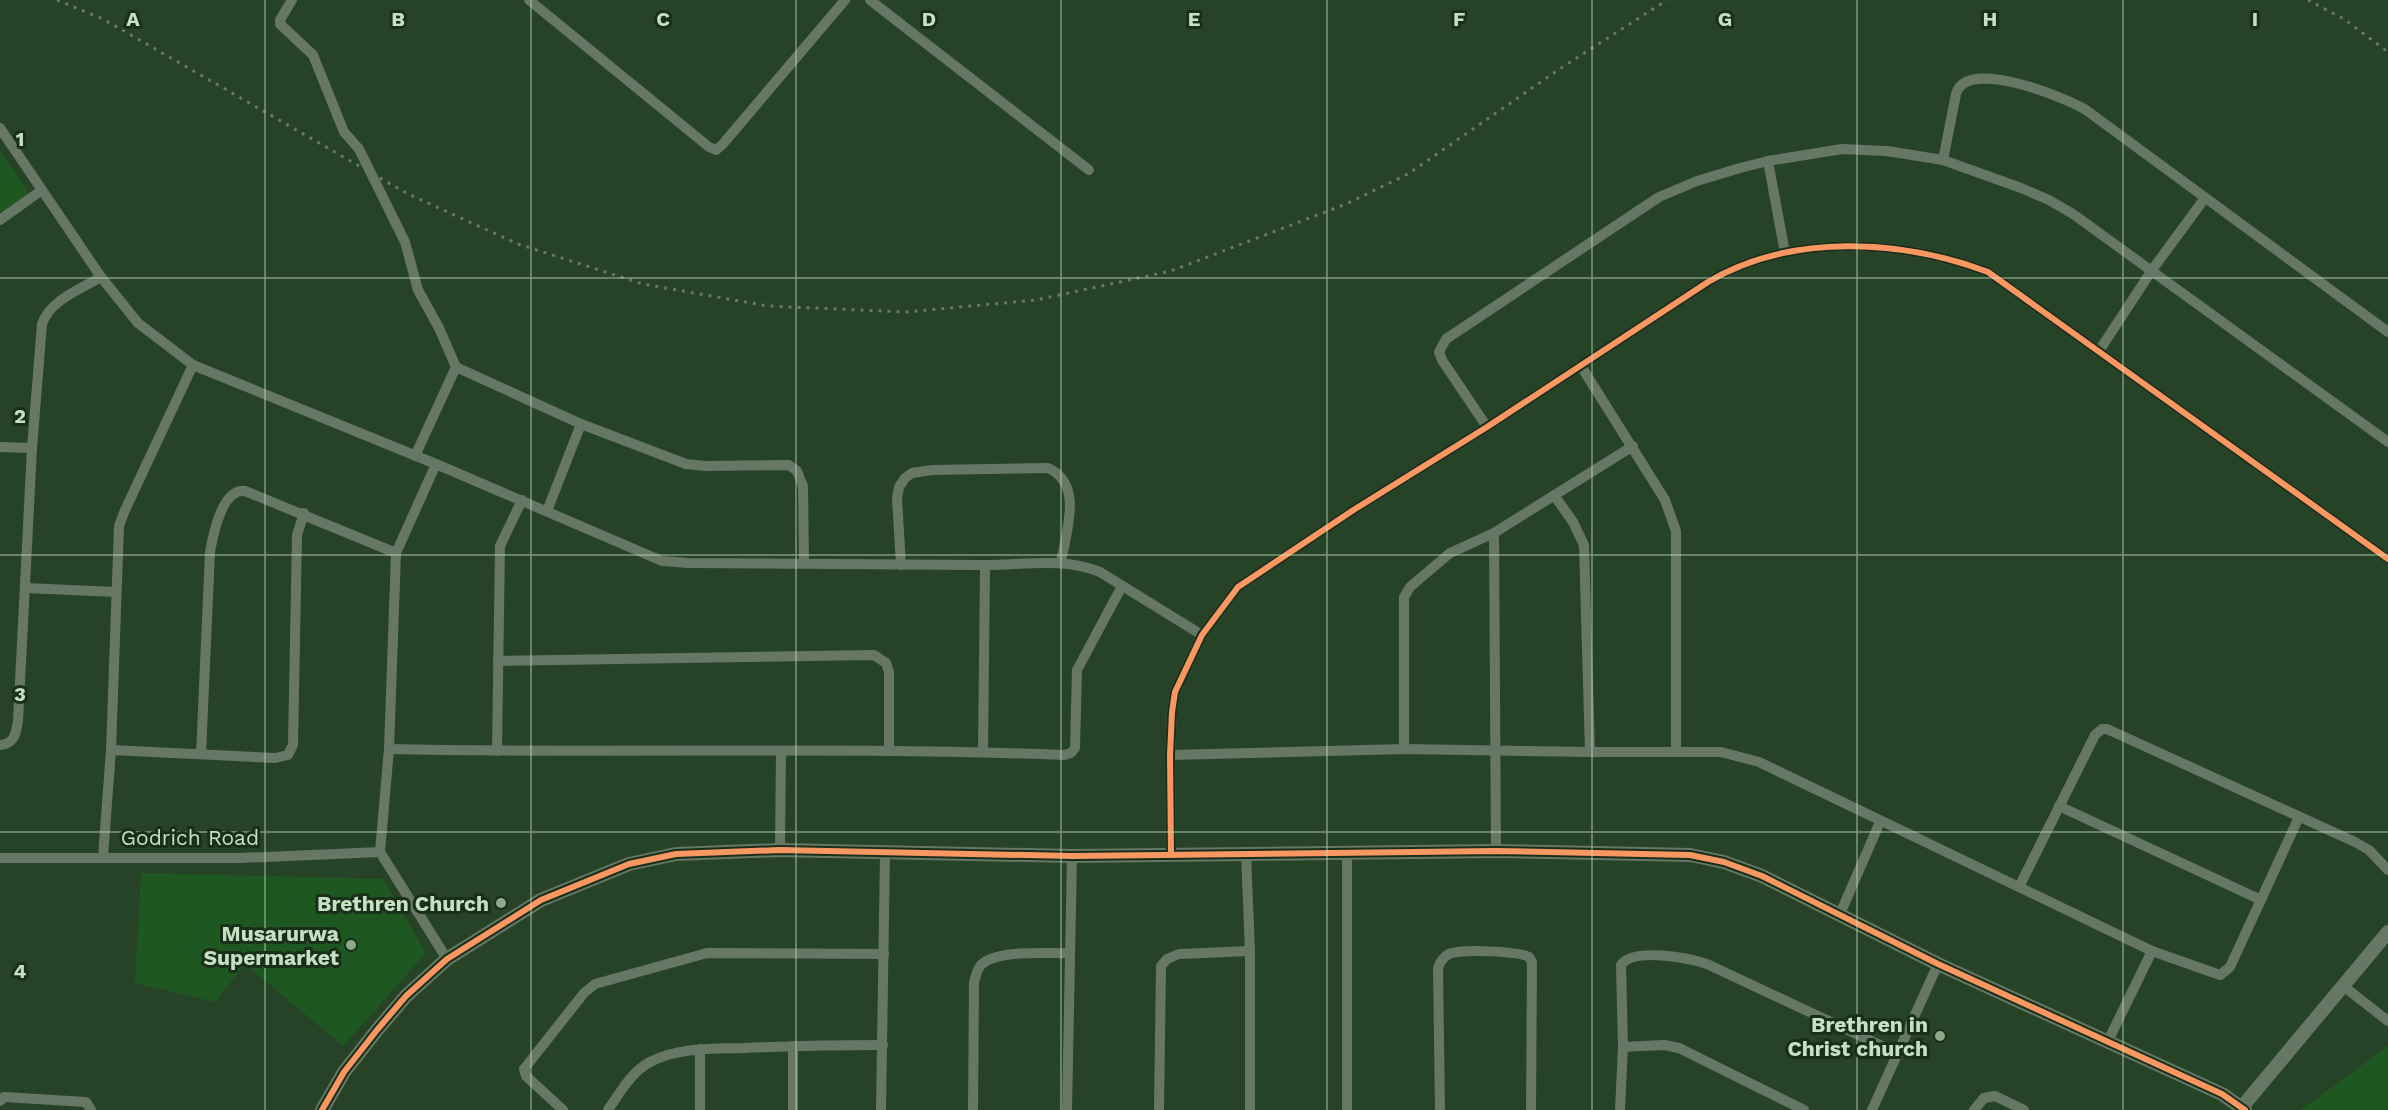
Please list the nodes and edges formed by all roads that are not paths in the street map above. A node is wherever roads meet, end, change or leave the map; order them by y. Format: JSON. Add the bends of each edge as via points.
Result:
{"nodes":[{"id":1,"x":292,"y":0,"type":"edge"},
{"id":2,"x":529,"y":0,"type":"edge"},
{"id":3,"x":845,"y":0,"type":"edge"},
{"id":4,"x":870,"y":0,"type":"edge"},
{"id":5,"x":0,"y":128,"type":"edge"},
{"id":6,"x":1943,"y":160,"type":"junction"},
{"id":7,"x":1768,"y":161,"type":"junction"},
{"id":8,"x":1089,"y":170,"type":"dead end"},
{"id":9,"x":42,"y":190,"type":"junction"},
{"id":10,"x":2205,"y":198,"type":"junction"},
{"id":11,"x":0,"y":220,"type":"edge"},
{"id":12,"x":1785,"y":253,"type":"junction"},
{"id":13,"x":2152,"y":270,"type":"junction"},
{"id":14,"x":101,"y":277,"type":"junction"},
{"id":15,"x":2388,"y":332,"type":"edge"},
{"id":16,"x":2099,"y":351,"type":"junction"},
{"id":17,"x":193,"y":365,"type":"junction"},
{"id":18,"x":1581,"y":366,"type":"junction"},
{"id":19,"x":456,"y":367,"type":"junction"},
{"id":20,"x":581,"y":424,"type":"junction"},
{"id":21,"x":1487,"y":427,"type":"junction"},
{"id":22,"x":2388,"y":442,"type":"edge"},
{"id":23,"x":1633,"y":446,"type":"junction"},
{"id":24,"x":0,"y":447,"type":"edge"},
{"id":25,"x":32,"y":448,"type":"junction"},
{"id":26,"x":415,"y":456,"type":"junction"},
{"id":27,"x":436,"y":464,"type":"junction"},
{"id":28,"x":1554,"y":495,"type":"junction"},
{"id":29,"x":522,"y":500,"type":"junction"},
{"id":30,"x":547,"y":511,"type":"junction"},
{"id":31,"x":304,"y":513,"type":"junction"},
{"id":32,"x":1494,"y":533,"type":"junction"},
{"id":33,"x":396,"y":553,"type":"junction"},
{"id":34,"x":2388,"y":559,"type":"edge"},
{"id":35,"x":1061,"y":562,"type":"junction"},
{"id":36,"x":804,"y":563,"type":"junction"},
{"id":37,"x":901,"y":565,"type":"junction"},
{"id":38,"x":985,"y":566,"type":"junction"},
{"id":39,"x":1122,"y":586,"type":"junction"},
{"id":40,"x":26,"y":588,"type":"junction"},
{"id":41,"x":116,"y":592,"type":"junction"},
{"id":42,"x":1202,"y":635,"type":"junction"},
{"id":43,"x":498,"y":661,"type":"junction"},
{"id":44,"x":0,"y":745,"type":"edge"},
{"id":45,"x":389,"y":749,"type":"junction"},
{"id":46,"x":1404,"y":749,"type":"junction"},
{"id":47,"x":111,"y":750,"type":"junction"},
{"id":48,"x":497,"y":751,"type":"junction"},
{"id":49,"x":781,"y":751,"type":"junction"},
{"id":50,"x":889,"y":751,"type":"junction"},
{"id":51,"x":1497,"y":751,"type":"junction"},
{"id":52,"x":1676,"y":751,"type":"junction"},
{"id":53,"x":983,"y":752,"type":"junction"},
{"id":54,"x":1590,"y":752,"type":"junction"},
{"id":55,"x":201,"y":754,"type":"junction"},
{"id":56,"x":1170,"y":754,"type":"junction"},
{"id":57,"x":2059,"y":806,"type":"junction"},
{"id":58,"x":2299,"y":817,"type":"junction"},
{"id":59,"x":1880,"y":822,"type":"junction"},
{"id":60,"x":780,"y":850,"type":"junction"},
{"id":61,"x":1496,"y":851,"type":"junction"},
{"id":62,"x":380,"y":852,"type":"junction"},
{"id":63,"x":885,"y":852,"type":"junction"},
{"id":64,"x":1347,"y":853,"type":"junction"},
{"id":65,"x":1246,"y":854,"type":"junction"},
{"id":66,"x":1171,"y":855,"type":"junction"},
{"id":67,"x":1072,"y":856,"type":"junction"},
{"id":68,"x":103,"y":857,"type":"junction"},
{"id":69,"x":0,"y":858,"type":"edge"},
{"id":70,"x":2388,"y":870,"type":"edge"},
{"id":71,"x":2019,"y":887,"type":"junction"},
{"id":72,"x":2261,"y":900,"type":"junction"},
{"id":73,"x":1840,"y":914,"type":"junction"},
{"id":74,"x":2388,"y":932,"type":"edge"},
{"id":75,"x":1250,"y":951,"type":"junction"},
{"id":76,"x":2152,"y":951,"type":"junction"},
{"id":77,"x":1069,"y":953,"type":"junction"},
{"id":78,"x":884,"y":954,"type":"junction"},
{"id":79,"x":447,"y":959,"type":"junction"},
{"id":80,"x":1938,"y":964,"type":"junction"},
{"id":81,"x":2342,"y":985,"type":"junction"},
{"id":82,"x":2388,"y":1021,"type":"edge"},
{"id":83,"x":2108,"y":1041,"type":"junction"},
{"id":84,"x":883,"y":1045,"type":"junction"},
{"id":85,"x":793,"y":1046,"type":"junction"},
{"id":86,"x":1623,"y":1047,"type":"junction"},
{"id":87,"x":700,"y":1049,"type":"junction"},
{"id":88,"x":1899,"y":1054,"type":"junction"},
{"id":89,"x":0,"y":1101,"type":"edge"},
{"id":90,"x":2243,"y":1108,"type":"edge"},
{"id":91,"x":91,"y":1110,"type":"edge"},
{"id":92,"x":322,"y":1110,"type":"edge"},
{"id":93,"x":563,"y":1110,"type":"edge"},
{"id":94,"x":608,"y":1110,"type":"edge"},
{"id":95,"x":700,"y":1110,"type":"edge"},
{"id":96,"x":793,"y":1110,"type":"edge"},
{"id":97,"x":881,"y":1110,"type":"edge"},
{"id":98,"x":973,"y":1110,"type":"edge"},
{"id":99,"x":1066,"y":1110,"type":"edge"},
{"id":100,"x":1160,"y":1110,"type":"edge"},
{"id":101,"x":1250,"y":1110,"type":"edge"},
{"id":102,"x":1347,"y":1110,"type":"edge"},
{"id":103,"x":1440,"y":1110,"type":"edge"},
{"id":104,"x":1531,"y":1110,"type":"edge"},
{"id":105,"x":1620,"y":1110,"type":"edge"},
{"id":106,"x":1804,"y":1110,"type":"edge"},
{"id":107,"x":1872,"y":1110,"type":"edge"},
{"id":108,"x":1974,"y":1110,"type":"edge"},
{"id":109,"x":2024,"y":1110,"type":"edge"}],
"edges":[{"from":1,"to":19,"type":"street","via":[[280,24],[313,55],[344,132],[359,149],[405,242],[418,290]]},
{"from":2,"to":3,"type":"street","via":[[716,150]]},
{"from":4,"to":8,"type":"street"},
{"from":5,"to":9,"type":"street"},
{"from":6,"to":7,"type":"street","via":[[1851,148]]},
{"from":6,"to":10,"type":"street","via":[[1957,89],[1964,82],[1980,78],[2033,87],[2073,102]]},
{"from":6,"to":13,"type":"street","via":[[2049,200]]},
{"from":7,"to":12,"type":"street"},
{"from":7,"to":21,"type":"street","via":[[1659,196],[1446,339],[1439,352],[1442,360]]},
{"from":9,"to":11,"type":"street"},
{"from":9,"to":14,"type":"street"},
{"from":10,"to":13,"type":"street"},
{"from":10,"to":15,"type":"street"},
{"from":12,"to":16,"type":"street","via":[[1842,245],[1948,258],[2003,281]]},
{"from":12,"to":18,"type":"street","via":[[1723,273]]},
{"from":13,"to":16,"type":"street"},
{"from":13,"to":22,"type":"street"},
{"from":14,"to":17,"type":"street","via":[[138,323]]},
{"from":14,"to":25,"type":"street","via":[[45,314]]},
{"from":16,"to":34,"type":"street"},
{"from":17,"to":26,"type":"street"},
{"from":17,"to":41,"type":"street","via":[[119,526]]},
{"from":18,"to":21,"type":"street"},
{"from":18,"to":23,"type":"street"},
{"from":19,"to":20,"type":"street"},
{"from":19,"to":26,"type":"street"},
{"from":20,"to":30,"type":"street"},
{"from":20,"to":36,"type":"street","via":[[686,464],[789,465],[801,477],[803,486]]},
{"from":21,"to":42,"type":"street","via":[[1238,587]]},
{"from":23,"to":28,"type":"street"},
{"from":23,"to":52,"type":"street","via":[[1665,500],[1676,531]]},
{"from":24,"to":25,"type":"street"},
{"from":25,"to":40,"type":"street"},
{"from":26,"to":27,"type":"street"},
{"from":27,"to":29,"type":"street"},
{"from":27,"to":33,"type":"street"},
{"from":28,"to":32,"type":"street"},
{"from":28,"to":54,"type":"street","via":[[1584,545]]},
{"from":29,"to":30,"type":"street"},
{"from":29,"to":43,"type":"street","via":[[500,546]]},
{"from":30,"to":36,"type":"street","via":[[662,561]]},
{"from":31,"to":33,"type":"street"},
{"from":31,"to":55,"type":"street","via":[[297,535],[291,751],[275,758]]},
{"from":31,"to":55,"type":"street","via":[[239,490],[225,505],[210,552]]},
{"from":32,"to":46,"type":"street","via":[[1444,558],[1404,597]]},
{"from":32,"to":51,"type":"street"},
{"from":33,"to":45,"type":"street"},
{"from":35,"to":37,"type":"street","via":[[1070,509],[1066,482],[1048,468],[1014,468],[932,470],[905,478],[897,498]]},
{"from":35,"to":38,"type":"street"},
{"from":35,"to":39,"type":"street","via":[[1082,565]]},
{"from":36,"to":37,"type":"street"},
{"from":37,"to":38,"type":"street"},
{"from":38,"to":53,"type":"street"},
{"from":39,"to":42,"type":"street"},
{"from":39,"to":53,"type":"street","via":[[1077,670],[1074,751],[1064,755]]},
{"from":40,"to":41,"type":"street"},
{"from":40,"to":44,"type":"street","via":[[16,734],[13,740]]},
{"from":41,"to":47,"type":"street"},
{"from":42,"to":56,"type":"street","via":[[1175,692]]},
{"from":43,"to":48,"type":"street"},
{"from":43,"to":50,"type":"street","via":[[873,655],[886,663],[889,672]]},
{"from":45,"to":48,"type":"street"},
{"from":45,"to":62,"type":"street"},
{"from":46,"to":51,"type":"street"},
{"from":46,"to":56,"type":"street"},
{"from":47,"to":55,"type":"street"},
{"from":47,"to":68,"type":"street"},
{"from":48,"to":49,"type":"street"},
{"from":49,"to":50,"type":"street"},
{"from":49,"to":60,"type":"street"},
{"from":50,"to":53,"type":"street"},
{"from":51,"to":54,"type":"street"},
{"from":51,"to":61,"type":"street"},
{"from":52,"to":54,"type":"street"},
{"from":52,"to":59,"type":"street","via":[[1721,752],[1759,762]]},
{"from":56,"to":66,"type":"street"},
{"from":57,"to":58,"type":"street","via":[[2095,735],[2107,729]]},
{"from":57,"to":71,"type":"street"},
{"from":57,"to":72,"type":"street"},
{"from":58,"to":70,"type":"street","via":[[2369,850]]},
{"from":58,"to":72,"type":"street"},
{"from":59,"to":71,"type":"street"},
{"from":59,"to":73,"type":"street"},
{"from":60,"to":63,"type":"street"},
{"from":60,"to":79,"type":"street","via":[[676,854],[629,864],[541,900]]},
{"from":61,"to":64,"type":"street"},
{"from":61,"to":73,"type":"street","via":[[1708,857],[1745,869]]},
{"from":62,"to":68,"type":"street","name":"Godrich Road","via":[[240,858]]},
{"from":62,"to":79,"type":"street"},
{"from":63,"to":67,"type":"street"},
{"from":63,"to":78,"type":"street"},
{"from":64,"to":65,"type":"street"},
{"from":64,"to":102,"type":"street"},
{"from":65,"to":66,"type":"street"},
{"from":65,"to":75,"type":"street"},
{"from":66,"to":67,"type":"street"},
{"from":67,"to":77,"type":"street"},
{"from":68,"to":69,"type":"street","name":"Godrich Road"},
{"from":71,"to":76,"type":"street"},
{"from":72,"to":76,"type":"street","via":[[2225,973],[2213,974]]},
{"from":73,"to":80,"type":"street"},
{"from":74,"to":81,"type":"street"},
{"from":75,"to":100,"type":"street","via":[[1179,954],[1161,966]]},
{"from":75,"to":101,"type":"street"},
{"from":76,"to":83,"type":"street"},
{"from":77,"to":98,"type":"street","via":[[1011,954],[980,965],[974,982]]},
{"from":77,"to":99,"type":"street"},
{"from":78,"to":84,"type":"street"},
{"from":78,"to":93,"type":"street","via":[[707,953],[601,982],[584,993],[524,1069],[526,1076]]},
{"from":79,"to":92,"type":"street","via":[[406,996],[377,1030],[344,1072]]},
{"from":80,"to":83,"type":"street"},
{"from":80,"to":88,"type":"street"},
{"from":81,"to":82,"type":"street"},
{"from":81,"to":90,"type":"street"},
{"from":83,"to":90,"type":"street","via":[[2222,1094]]},
{"from":84,"to":85,"type":"street"},
{"from":84,"to":97,"type":"street"},
{"from":85,"to":87,"type":"street"},
{"from":85,"to":96,"type":"street"},
{"from":86,"to":88,"type":"street","via":[[1621,965],[1637,956],[1688,958],[1707,964]]},
{"from":86,"to":105,"type":"street"},
{"from":86,"to":106,"type":"street","via":[[1679,1048]]},
{"from":87,"to":94,"type":"street","via":[[663,1057],[640,1069]]},
{"from":87,"to":95,"type":"street"},
{"from":88,"to":107,"type":"street"},
{"from":89,"to":91,"type":"street","via":[[4,1097],[86,1102]]},
{"from":103,"to":104,"type":"street","via":[[1437,968],[1444,957],[1459,952],[1518,954],[1532,962]]},
{"from":108,"to":109,"type":"street","via":[[1984,1098],[1995,1096]]}]}
